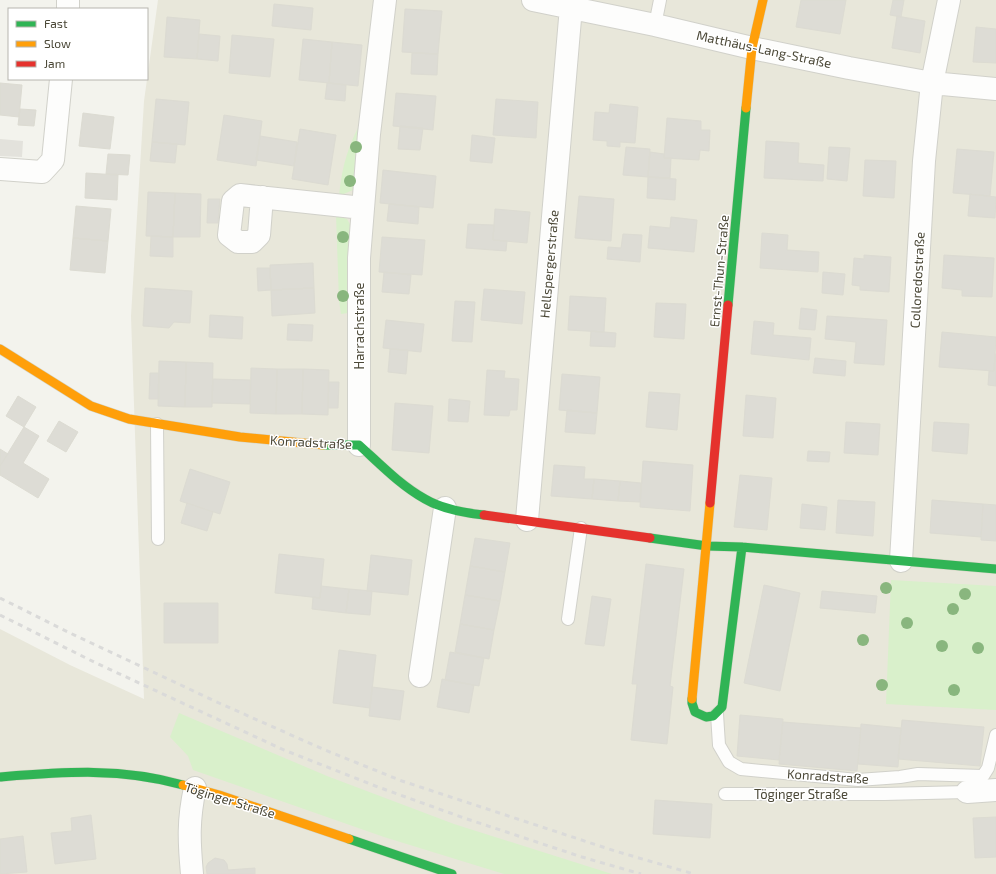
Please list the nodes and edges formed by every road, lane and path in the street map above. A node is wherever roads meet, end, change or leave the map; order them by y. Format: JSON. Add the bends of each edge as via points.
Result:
{"nodes":[{"id":1,"x":385,"y":0,"type":"edge"},
{"id":2,"x":533,"y":0,"type":"edge"},
{"id":3,"x":660,"y":0,"type":"edge"},
{"id":4,"x":763,"y":0,"type":"edge"},
{"id":5,"x":949,"y":0,"type":"edge"},
{"id":6,"x":571,"y":8,"type":"junction"},
{"id":7,"x":655,"y":25,"type":"junction"},
{"id":8,"x":752,"y":48,"type":"junction"},
{"id":9,"x":61,"y":80,"type":"edge"},
{"id":10,"x":932,"y":83,"type":"junction"},
{"id":11,"x":996,"y":89,"type":"edge"},
{"id":12,"x":0,"y":169,"type":"edge"},
{"id":13,"x":262,"y":197,"type":"dead end"},
{"id":14,"x":363,"y":208,"type":"junction"},
{"id":15,"x":0,"y":349,"type":"edge"},
{"id":16,"x":157,"y":424,"type":"junction"},
{"id":17,"x":359,"y":445,"type":"junction"},
{"id":18,"x":445,"y":508,"type":"junction"},
{"id":19,"x":527,"y":520,"type":"junction"},
{"id":20,"x":581,"y":528,"type":"junction"},
{"id":21,"x":158,"y":539,"type":"dead end"},
{"id":22,"x":707,"y":546,"type":"junction"},
{"id":23,"x":742,"y":547,"type":"junction"},
{"id":24,"x":901,"y":561,"type":"junction"},
{"id":25,"x":996,"y":569,"type":"edge"},
{"id":26,"x":568,"y":620,"type":"dead end"},
{"id":27,"x":420,"y":676,"type":"dead end"},
{"id":28,"x":717,"y":714,"type":"junction"},
{"id":29,"x":996,"y":735,"type":"edge"},
{"id":30,"x":0,"y":777,"type":"edge"},
{"id":31,"x":195,"y":788,"type":"junction"},
{"id":32,"x":996,"y":790,"type":"edge"},
{"id":33,"x":967,"y":792,"type":"joint"},
{"id":34,"x":726,"y":794,"type":"dead end"},
{"id":35,"x":192,"y":874,"type":"edge"},
{"id":36,"x":452,"y":874,"type":"edge"}],
"edges":[{"from":1,"to":14,"type":"street","name":"Harrachstraße"},
{"from":2,"to":6,"type":"street","name":"Matthäus-Lang-Straße"},
{"from":3,"to":7,"type":"lane"},
{"from":4,"to":8,"type":"street","name":"Ernst-Thun-Straße"},
{"from":5,"to":10,"type":"street","name":"Colloredostraße"},
{"from":6,"to":7,"type":"street","name":"Matthäus-Lang-Straße"},
{"from":6,"to":19,"type":"street","name":"Hellspergerstraße"},
{"from":7,"to":8,"type":"street","name":"Matthäus-Lang-Straße"},
{"from":8,"to":10,"type":"street","name":"Matthäus-Lang-Straße"},
{"from":8,"to":22,"type":"street","name":"Ernst-Thun-Straße"},
{"from":9,"to":12,"type":"street","via":[[53,160],[42,172]]},
{"from":10,"to":11,"type":"street","name":"Matthäus-Lang-Straße"},
{"from":10,"to":24,"type":"street","name":"Colloredostraße","via":[[918,246]]},
{"from":13,"to":14,"type":"street"},
{"from":14,"to":17,"type":"street","name":"Harrachstraße","via":[[359,258]]},
{"from":15,"to":16,"type":"street","name":"Konradstraße","via":[[91,406],[129,419]]},
{"from":16,"to":17,"type":"street","name":"Konradstraße","via":[[254,439],[313,445]]},
{"from":16,"to":21,"type":"lane"},
{"from":17,"to":18,"type":"street","name":"Konradstraße","via":[[396,480],[426,500]]},
{"from":18,"to":19,"type":"street","name":"Konradstraße"},
{"from":18,"to":27,"type":"street"},
{"from":19,"to":20,"type":"street","name":"Konradstraße"},
{"from":20,"to":22,"type":"street","name":"Konradstraße"},
{"from":20,"to":26,"type":"lane"},
{"from":22,"to":23,"type":"street","name":"Konradstraße"},
{"from":22,"to":28,"type":"street","via":[[692,703],[694,712],[702,716]]},
{"from":23,"to":24,"type":"street","name":"Konradstraße"},
{"from":23,"to":28,"type":"street","name":"Konradstraße","via":[[722,707]]},
{"from":24,"to":25,"type":"street","name":"Konradstraße"},
{"from":28,"to":29,"type":"lane","name":"Konradstraße","via":[[719,745],[729,762],[741,769],[858,780],[918,774],[983,776],[988,768]]},
{"from":30,"to":31,"type":"street","name":"Töginger Straße","via":[[56,772],[114,772],[142,775]]},
{"from":31,"to":35,"type":"street","via":[[188,837]]},
{"from":31,"to":36,"type":"street","name":"Töginger Straße"},
{"from":32,"to":33,"type":"street","name":"Töginger Straße"},
{"from":33,"to":34,"type":"lane","name":"Töginger Straße"}]}
